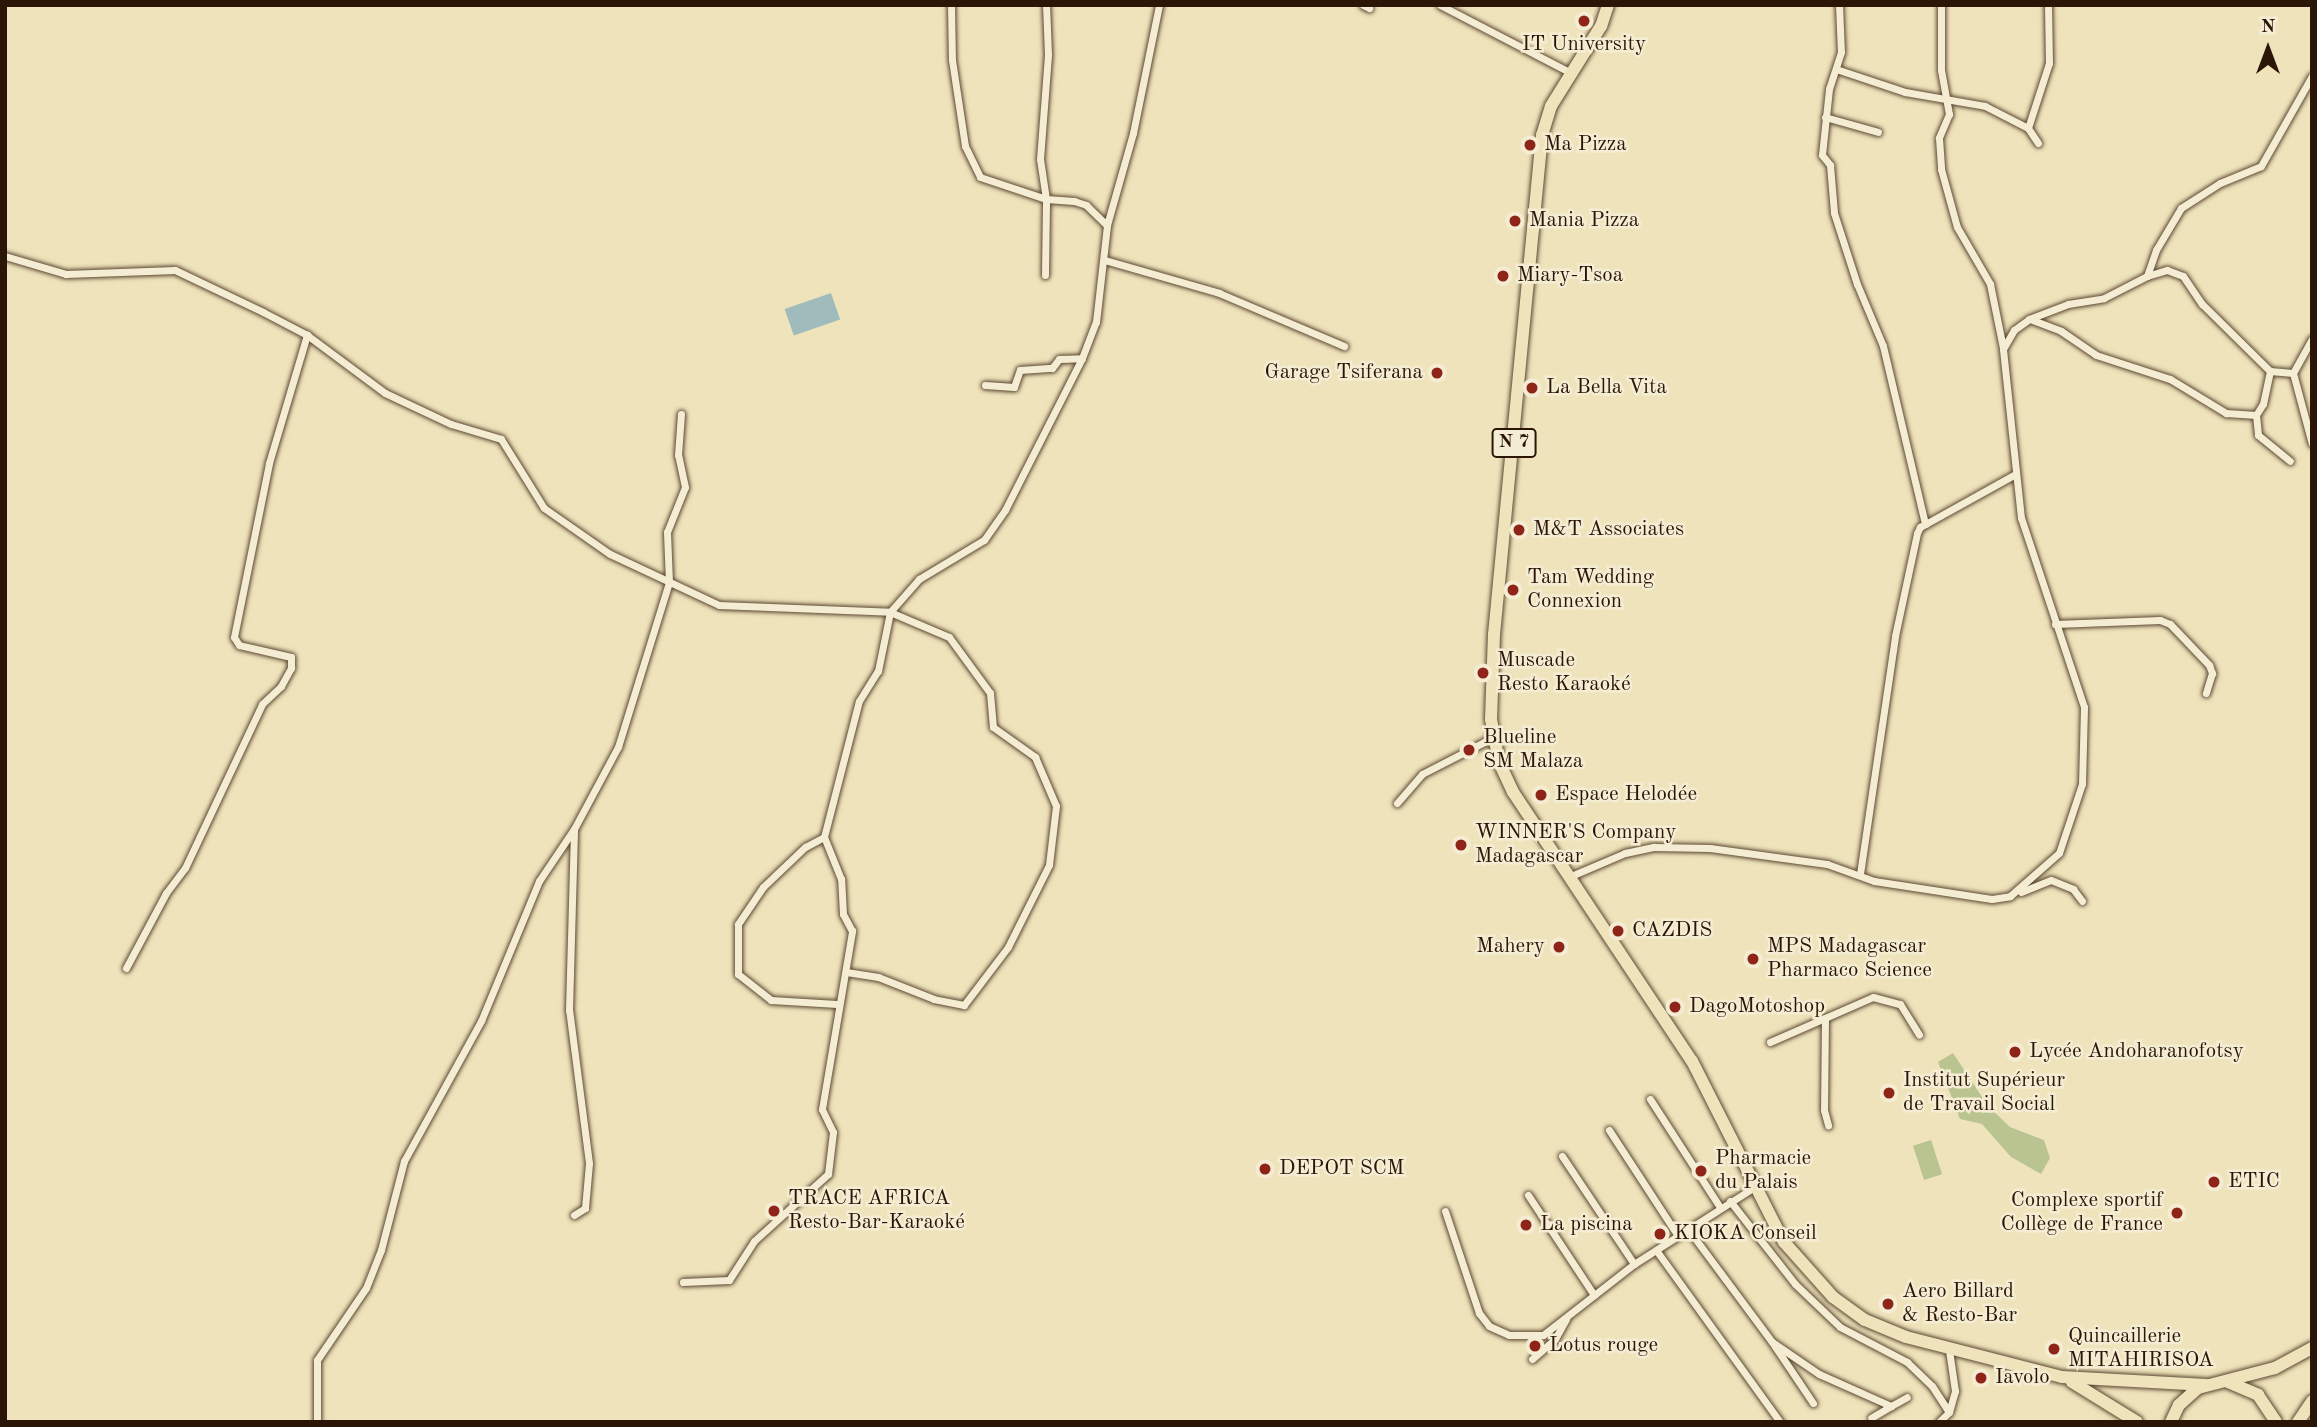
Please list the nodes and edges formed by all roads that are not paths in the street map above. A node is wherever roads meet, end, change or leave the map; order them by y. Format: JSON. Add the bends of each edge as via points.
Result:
{"nodes":[{"id":1,"x":951,"y":5,"type":"edge"},
{"id":2,"x":1046,"y":5,"type":"edge"},
{"id":3,"x":1159,"y":5,"type":"edge"},
{"id":4,"x":1440,"y":5,"type":"edge"},
{"id":5,"x":1608,"y":5,"type":"edge"},
{"id":6,"x":1839,"y":5,"type":"edge"},
{"id":7,"x":1941,"y":5,"type":"edge"},
{"id":8,"x":2048,"y":5,"type":"edge"},
{"id":9,"x":1839,"y":70,"type":"junction"},
{"id":10,"x":1571,"y":73,"type":"junction"},
{"id":11,"x":2311,"y":80,"type":"edge"},
{"id":12,"x":1947,"y":101,"type":"junction"},
{"id":13,"x":1825,"y":117,"type":"junction"},
{"id":14,"x":2028,"y":128,"type":"junction"},
{"id":15,"x":1878,"y":132,"type":"dead end"},
{"id":16,"x":2038,"y":143,"type":"dead end"},
{"id":17,"x":1046,"y":199,"type":"junction"},
{"id":18,"x":1107,"y":225,"type":"junction"},
{"id":19,"x":5,"y":257,"type":"edge"},
{"id":20,"x":1105,"y":260,"type":"junction"},
{"id":21,"x":1045,"y":275,"type":"dead end"},
{"id":22,"x":2147,"y":276,"type":"junction"},
{"id":23,"x":2029,"y":319,"type":"junction"},
{"id":24,"x":307,"y":335,"type":"junction"},
{"id":25,"x":2312,"y":339,"type":"edge"},
{"id":26,"x":1344,"y":346,"type":"dead end"},
{"id":27,"x":2003,"y":349,"type":"junction"},
{"id":28,"x":1082,"y":358,"type":"junction"},
{"id":29,"x":2270,"y":371,"type":"junction"},
{"id":30,"x":2293,"y":373,"type":"junction"},
{"id":31,"x":985,"y":385,"type":"dead end"},
{"id":32,"x":681,"y":414,"type":"dead end"},
{"id":33,"x":2256,"y":415,"type":"junction"},
{"id":34,"x":2312,"y":444,"type":"edge"},
{"id":35,"x":2290,"y":461,"type":"dead end"},
{"id":36,"x":2014,"y":475,"type":"junction"},
{"id":37,"x":1925,"y":524,"type":"junction"},
{"id":38,"x":669,"y":582,"type":"junction"},
{"id":39,"x":890,"y":612,"type":"junction"},
{"id":40,"x":2056,"y":624,"type":"junction"},
{"id":41,"x":2206,"y":693,"type":"dead end"},
{"id":42,"x":1492,"y":737,"type":"junction"},
{"id":43,"x":1397,"y":803,"type":"dead end"},
{"id":44,"x":574,"y":829,"type":"junction"},
{"id":45,"x":824,"y":837,"type":"junction"},
{"id":46,"x":1860,"y":874,"type":"junction"},
{"id":47,"x":1571,"y":876,"type":"junction"},
{"id":48,"x":2010,"y":896,"type":"junction"},
{"id":49,"x":2082,"y":901,"type":"dead end"},
{"id":50,"x":126,"y":968,"type":"dead end"},
{"id":51,"x":846,"y":972,"type":"junction"},
{"id":52,"x":837,"y":1004,"type":"junction"},
{"id":53,"x":1825,"y":1018,"type":"junction"},
{"id":54,"x":1919,"y":1034,"type":"dead end"},
{"id":55,"x":1770,"y":1042,"type":"dead end"},
{"id":56,"x":1650,"y":1099,"type":"dead end"},
{"id":57,"x":1828,"y":1125,"type":"dead end"},
{"id":58,"x":1609,"y":1130,"type":"dead end"},
{"id":59,"x":1562,"y":1156,"type":"dead end"},
{"id":60,"x":1756,"y":1186,"type":"junction"},
{"id":61,"x":1528,"y":1195,"type":"dead end"},
{"id":62,"x":1730,"y":1201,"type":"junction"},
{"id":63,"x":1720,"y":1207,"type":"junction"},
{"id":64,"x":1445,"y":1211,"type":"dead end"},
{"id":65,"x":574,"y":1215,"type":"dead end"},
{"id":66,"x":1688,"y":1229,"type":"junction"},
{"id":67,"x":1678,"y":1236,"type":"junction"},
{"id":68,"x":1656,"y":1250,"type":"junction"},
{"id":69,"x":1634,"y":1264,"type":"junction"},
{"id":70,"x":682,"y":1282,"type":"dead end"},
{"id":71,"x":1594,"y":1295,"type":"junction"},
{"id":72,"x":1568,"y":1315,"type":"junction"},
{"id":73,"x":1772,"y":1342,"type":"junction"},
{"id":74,"x":2312,"y":1348,"type":"edge"},
{"id":75,"x":1949,"y":1350,"type":"junction"},
{"id":76,"x":1532,"y":1359,"type":"dead end"},
{"id":77,"x":2063,"y":1377,"type":"junction"},
{"id":78,"x":2224,"y":1382,"type":"junction"},
{"id":79,"x":2206,"y":1385,"type":"junction"},
{"id":80,"x":1907,"y":1397,"type":"dead end"},
{"id":81,"x":2312,"y":1401,"type":"edge"},
{"id":82,"x":1813,"y":1403,"type":"dead end"},
{"id":83,"x":1891,"y":1406,"type":"junction"},
{"id":84,"x":1949,"y":1412,"type":"junction"},
{"id":85,"x":1871,"y":1418,"type":"dead end"},
{"id":86,"x":317,"y":1422,"type":"edge"},
{"id":87,"x":1780,"y":1422,"type":"edge"},
{"id":88,"x":1939,"y":1422,"type":"edge"},
{"id":89,"x":2137,"y":1422,"type":"edge"},
{"id":90,"x":2171,"y":1422,"type":"edge"},
{"id":91,"x":2276,"y":1422,"type":"edge"},
{"id":92,"x":2298,"y":1422,"type":"edge"}],
"edges":[{"from":1,"to":17,"type":"street","via":[[952,60],[970,160],[990,184]]},
{"from":2,"to":17,"type":"street","via":[[1048,54],[1040,159]]},
{"from":3,"to":18,"type":"street","via":[[1133,133]]},
{"from":4,"to":10,"type":"street"},
{"from":5,"to":10,"type":"main road","number":"N 7","via":[[1601,26]]},
{"from":6,"to":9,"type":"street"},
{"from":7,"to":12,"type":"street"},
{"from":8,"to":14,"type":"street","via":[[2049,63]]},
{"from":9,"to":12,"type":"street"},
{"from":9,"to":13,"type":"street","via":[[1829,89]]},
{"from":10,"to":42,"type":"main road","number":"N 7","via":[[1551,106],[1542,135],[1494,634]]},
{"from":11,"to":22,"type":"street","via":[[2261,166],[2220,183],[2181,208],[2156,250]]},
{"from":12,"to":14,"type":"street","via":[[1984,106]]},
{"from":12,"to":27,"type":"street","via":[[1949,114],[1939,138],[1941,169],[1956,227],[1990,284]]},
{"from":13,"to":15,"type":"street"},
{"from":13,"to":37,"type":"street","via":[[1822,155],[1830,164],[1835,213],[1883,346]]},
{"from":14,"to":16,"type":"street"},
{"from":17,"to":18,"type":"street","via":[[1086,205]]},
{"from":17,"to":21,"type":"street"},
{"from":18,"to":20,"type":"street"},
{"from":19,"to":24,"type":"street","via":[[66,274],[175,271]]},
{"from":20,"to":26,"type":"street","via":[[1219,293]]},
{"from":20,"to":28,"type":"street","via":[[1096,322]]},
{"from":22,"to":23,"type":"street","via":[[2104,298],[2068,304]]},
{"from":22,"to":29,"type":"street","via":[[2167,270],[2183,276],[2202,304]]},
{"from":23,"to":27,"type":"street","via":[[2014,330]]},
{"from":23,"to":33,"type":"street","via":[[2061,331],[2096,355],[2170,379],[2226,413]]},
{"from":24,"to":38,"type":"street","via":[[385,393],[451,424],[500,439],[544,508],[610,554]]},
{"from":24,"to":50,"type":"street","via":[[269,464],[234,637],[239,645],[291,657],[291,668],[281,686],[262,704],[185,868],[166,893]]},
{"from":25,"to":30,"type":"street"},
{"from":27,"to":36,"type":"street"},
{"from":28,"to":31,"type":"street","via":[[1059,359],[1052,368],[1020,370],[1017,385],[1012,387]]},
{"from":28,"to":39,"type":"street","via":[[1005,510],[984,540],[919,579]]},
{"from":29,"to":30,"type":"street"},
{"from":29,"to":33,"type":"street"},
{"from":30,"to":34,"type":"street"},
{"from":32,"to":38,"type":"street","via":[[678,455],[685,487],[667,532]]},
{"from":33,"to":35,"type":"street","via":[[2258,435]]},
{"from":36,"to":37,"type":"street"},
{"from":36,"to":40,"type":"street","via":[[2021,517]]},
{"from":37,"to":46,"type":"street","via":[[1917,533],[1895,636]]},
{"from":38,"to":39,"type":"street","via":[[719,605]]},
{"from":38,"to":44,"type":"street","via":[[618,747]]},
{"from":39,"to":45,"type":"street","via":[[878,671],[859,701]]},
{"from":39,"to":51,"type":"street","via":[[949,637],[990,693],[993,727],[1035,757],[1056,806],[1049,865],[1008,947],[964,1005],[934,999],[878,977]]},
{"from":40,"to":41,"type":"street","via":[[2160,620],[2170,624],[2209,665],[2212,673]]},
{"from":40,"to":48,"type":"street","via":[[2084,707],[2082,784],[2059,853]]},
{"from":42,"to":43,"type":"street","via":[[1422,774]]},
{"from":42,"to":47,"type":"main road","number":"N 7","via":[[1513,792]]},
{"from":44,"to":65,"type":"street","via":[[569,1010],[589,1163],[585,1209]]},
{"from":44,"to":86,"type":"street","via":[[539,881],[481,1021],[404,1161],[366,1289],[317,1360]]},
{"from":45,"to":51,"type":"street","via":[[841,879],[843,914],[852,931]]},
{"from":45,"to":52,"type":"street","via":[[805,847],[763,887],[738,924],[738,974],[771,1000]]},
{"from":46,"to":47,"type":"street","via":[[1827,864],[1678,846],[1625,853]]},
{"from":46,"to":48,"type":"street","via":[[1874,881],[1977,900]]},
{"from":47,"to":60,"type":"main road","number":"N 7","via":[[1692,1061]]},
{"from":48,"to":49,"type":"street","via":[[2051,880],[2073,889]]},
{"from":51,"to":52,"type":"street"},
{"from":52,"to":70,"type":"street","via":[[822,1109],[833,1132],[828,1174],[754,1241],[729,1280]]},
{"from":53,"to":54,"type":"street","via":[[1873,997],[1900,1004]]},
{"from":53,"to":55,"type":"street"},
{"from":53,"to":57,"type":"street","via":[[1824,1110]]},
{"from":56,"to":63,"type":"street"},
{"from":58,"to":67,"type":"street"},
{"from":59,"to":69,"type":"street"},
{"from":60,"to":62,"type":"street"},
{"from":60,"to":75,"type":"main road","number":"N 7","via":[[1784,1242],[1833,1297],[1884,1329]]},
{"from":61,"to":71,"type":"street"},
{"from":62,"to":63,"type":"street"},
{"from":62,"to":84,"type":"street","via":[[1795,1284],[1840,1327],[1907,1362],[1932,1386]]},
{"from":63,"to":66,"type":"street"},
{"from":64,"to":72,"type":"street","via":[[1479,1313],[1489,1326],[1509,1335],[1543,1335]]},
{"from":66,"to":67,"type":"street"},
{"from":66,"to":73,"type":"street"},
{"from":67,"to":68,"type":"street"},
{"from":68,"to":69,"type":"street"},
{"from":68,"to":87,"type":"street"},
{"from":69,"to":71,"type":"street"},
{"from":71,"to":72,"type":"street"},
{"from":72,"to":76,"type":"street","via":[[1555,1339]]},
{"from":73,"to":82,"type":"street"},
{"from":73,"to":83,"type":"street","via":[[1819,1374]]},
{"from":74,"to":78,"type":"main road","via":[[2276,1368]]},
{"from":75,"to":77,"type":"main road","number":"N 7"},
{"from":75,"to":84,"type":"street","via":[[1955,1391]]},
{"from":77,"to":79,"type":"main road"},
{"from":77,"to":89,"type":"main road"},
{"from":78,"to":79,"type":"main road"},
{"from":78,"to":91,"type":"main road","via":[[2258,1395]]},
{"from":79,"to":90,"type":"main road","via":[[2184,1398]]},
{"from":80,"to":83,"type":"street"},
{"from":81,"to":92,"type":"main road"},
{"from":83,"to":85,"type":"street"},
{"from":84,"to":88,"type":"street"}]}
